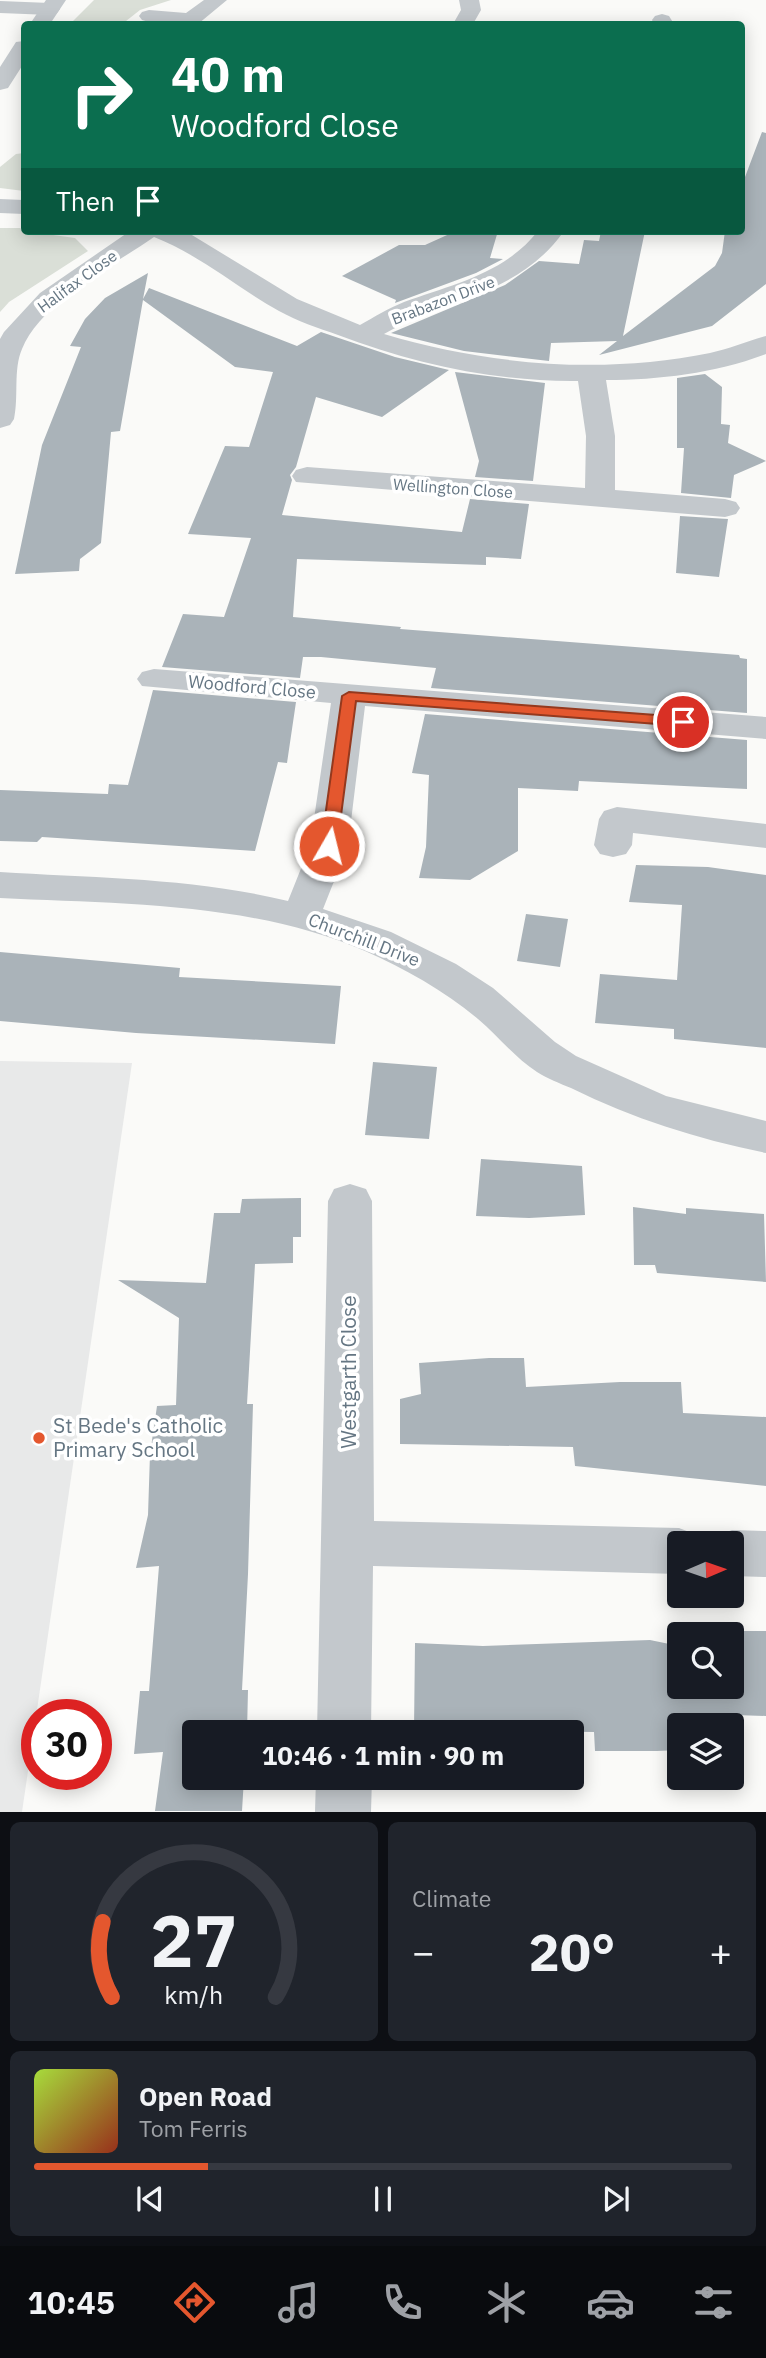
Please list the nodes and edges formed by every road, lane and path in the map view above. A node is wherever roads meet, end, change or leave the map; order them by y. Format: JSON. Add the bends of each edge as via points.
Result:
{"nodes":[{"id":1,"x":217,"y":0,"type":"edge"},
{"id":2,"x":469,"y":0,"type":"edge"},
{"id":3,"x":0,"y":7,"type":"edge"},
{"id":4,"x":49,"y":11,"type":"edge"},
{"id":5,"x":149,"y":16,"type":"dead end"},
{"id":6,"x":181,"y":21,"type":"edge"},
{"id":7,"x":188,"y":21,"type":"edge"},
{"id":8,"x":465,"y":21,"type":"edge"},
{"id":9,"x":21,"y":52,"type":"edge"},
{"id":10,"x":0,"y":83,"type":"edge"},
{"id":11,"x":0,"y":206,"type":"edge"},
{"id":12,"x":21,"y":207,"type":"edge"},
{"id":13,"x":141,"y":235,"type":"edge"},
{"id":14,"x":169,"y":235,"type":"edge"},
{"id":15,"x":548,"y":235,"type":"edge"},
{"id":16,"x":361,"y":335,"type":"junction"},
{"id":17,"x":766,"y":344,"type":"edge"},
{"id":18,"x":591,"y":374,"type":"junction"},
{"id":19,"x":0,"y":419,"type":"edge"},
{"id":20,"x":307,"y":477,"type":"dead end"},
{"id":21,"x":598,"y":499,"type":"junction"},
{"id":22,"x":725,"y":508,"type":"dead end"},
{"id":23,"x":154,"y":679,"type":"dead end"},
{"id":24,"x":349,"y":696,"type":"junction"},
{"id":25,"x":766,"y":728,"type":"edge"},
{"id":26,"x":766,"y":836,"type":"edge"},
{"id":27,"x":613,"y":845,"type":"dead end"},
{"id":28,"x":0,"y":885,"type":"edge"},
{"id":29,"x":301,"y":915,"type":"junction"},
{"id":30,"x":766,"y":1137,"type":"edge"},
{"id":31,"x":350,"y":1201,"type":"dead end"},
{"id":32,"x":348,"y":1542,"type":"junction"},
{"id":33,"x":667,"y":1551,"type":"edge"},
{"id":34,"x":744,"y":1553,"type":"edge"},
{"id":35,"x":766,"y":1554,"type":"edge"},
{"id":36,"x":344,"y":1720,"type":"edge"},
{"id":37,"x":344,"y":1790,"type":"edge"},
{"id":38,"x":343,"y":1812,"type":"edge"}],
"edges":[{"from":1,"to":7,"type":"street"},
{"from":2,"to":8,"type":"street","via":[[471,10]]},
{"from":3,"to":4,"type":"street"},
{"from":5,"to":6,"type":"street"},
{"from":9,"to":10,"type":"street"},
{"from":11,"to":12,"type":"street"},
{"from":13,"to":19,"type":"street","name":"Halifax Close","via":[[30,316],[8,350]]},
{"from":14,"to":16,"type":"street","via":[[211,254],[289,306]]},
{"from":15,"to":16,"type":"street","name":"Brabazon Drive","via":[[524,262],[496,280],[410,310]]},
{"from":16,"to":18,"type":"street","via":[[481,366]]},
{"from":17,"to":18,"type":"street","via":[[677,367]]},
{"from":18,"to":21,"type":"street","via":[[603,442]]},
{"from":20,"to":21,"type":"street","name":"Wellington Close"},
{"from":21,"to":22,"type":"street","name":"Wellington Close"},
{"from":23,"to":24,"type":"street","name":"Woodford Close"},
{"from":24,"to":25,"type":"street","name":"Woodford Close"},
{"from":24,"to":29,"type":"street","via":[[329,846]]},
{"from":26,"to":27,"type":"street","via":[[617,819]]},
{"from":28,"to":29,"type":"street","name":"Churchill Drive","via":[[187,897]]},
{"from":29,"to":30,"type":"street","name":"Churchill Drive","via":[[426,965],[485,1002],[550,1060],[608,1090],[710,1126]]},
{"from":31,"to":32,"type":"street","name":"Westgarth Close"},
{"from":32,"to":33,"type":"street"},
{"from":32,"to":36,"type":"street","name":"Westgarth Close"},
{"from":34,"to":35,"type":"street"},
{"from":37,"to":38,"type":"street"}]}
